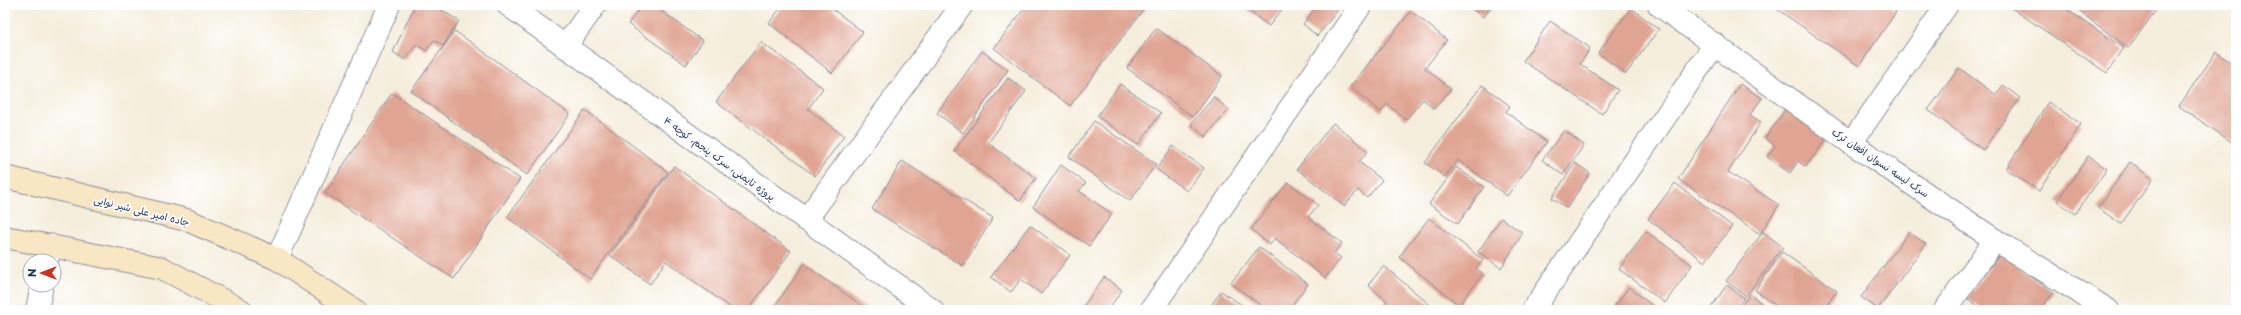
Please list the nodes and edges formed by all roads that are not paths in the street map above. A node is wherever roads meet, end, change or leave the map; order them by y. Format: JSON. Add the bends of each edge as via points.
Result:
{"nodes":[{"id":1,"x":389,"y":5,"type":"edge"},
{"id":2,"x":508,"y":5,"type":"edge"},
{"id":3,"x":594,"y":5,"type":"edge"},
{"id":4,"x":962,"y":5,"type":"edge"},
{"id":5,"x":1361,"y":5,"type":"edge"},
{"id":6,"x":1659,"y":5,"type":"edge"},
{"id":7,"x":1947,"y":5,"type":"edge"},
{"id":8,"x":1715,"y":44,"type":"junction"},
{"id":9,"x":564,"y":47,"type":"junction"},
{"id":10,"x":1851,"y":142,"type":"junction"},
{"id":11,"x":5,"y":177,"type":"edge"},
{"id":12,"x":806,"y":220,"type":"junction"},
{"id":13,"x":5,"y":237,"type":"edge"},
{"id":14,"x":1995,"y":240,"type":"junction"},
{"id":15,"x":49,"y":253,"type":"edge"},
{"id":16,"x":62,"y":255,"type":"edge"},
{"id":17,"x":277,"y":259,"type":"junction"},
{"id":18,"x":40,"y":293,"type":"edge"},
{"id":19,"x":36,"y":310,"type":"edge"},
{"id":20,"x":241,"y":310,"type":"edge"},
{"id":21,"x":353,"y":310,"type":"edge"},
{"id":22,"x":932,"y":310,"type":"edge"},
{"id":23,"x":1151,"y":310,"type":"edge"},
{"id":24,"x":1533,"y":310,"type":"edge"},
{"id":25,"x":1946,"y":310,"type":"edge"},
{"id":26,"x":2108,"y":310,"type":"edge"}],
"edges":[{"from":1,"to":17,"type":"street"},
{"from":2,"to":9,"type":"street","name":"پروژه تایمنی، سرک پنجم، کوچه ۴"},
{"from":3,"to":9,"type":"street"},
{"from":4,"to":12,"type":"street"},
{"from":5,"to":23,"type":"street"},
{"from":6,"to":8,"type":"street","name":"سرک لیسه نسوان افغان‌ ترک"},
{"from":7,"to":10,"type":"street"},
{"from":8,"to":10,"type":"street","name":"سرک لیسه نسوان افغان‌ ترک"},
{"from":8,"to":24,"type":"street"},
{"from":9,"to":12,"type":"street","name":"پروژه تایمنی، سرک پنجم، کوچه ۴"},
{"from":10,"to":14,"type":"street","name":"سرک لیسه نسوان افغان‌ ترک"},
{"from":11,"to":17,"type":"main road","name":"جاده امیر علی شیر نوایی","via":[[187,220]]},
{"from":12,"to":22,"type":"street","name":"پروژه تایمنی، سرک پنجم، کوچه ۴"},
{"from":13,"to":15,"type":"main road"},
{"from":14,"to":25,"type":"street"},
{"from":14,"to":26,"type":"street","name":"سرک لیسه نسوان افغان‌ ترک"},
{"from":16,"to":20,"type":"main road","via":[[162,268]]},
{"from":17,"to":21,"type":"main road","name":"جاده امیر علی شیر نوایی"},
{"from":18,"to":19,"type":"street"}]}
